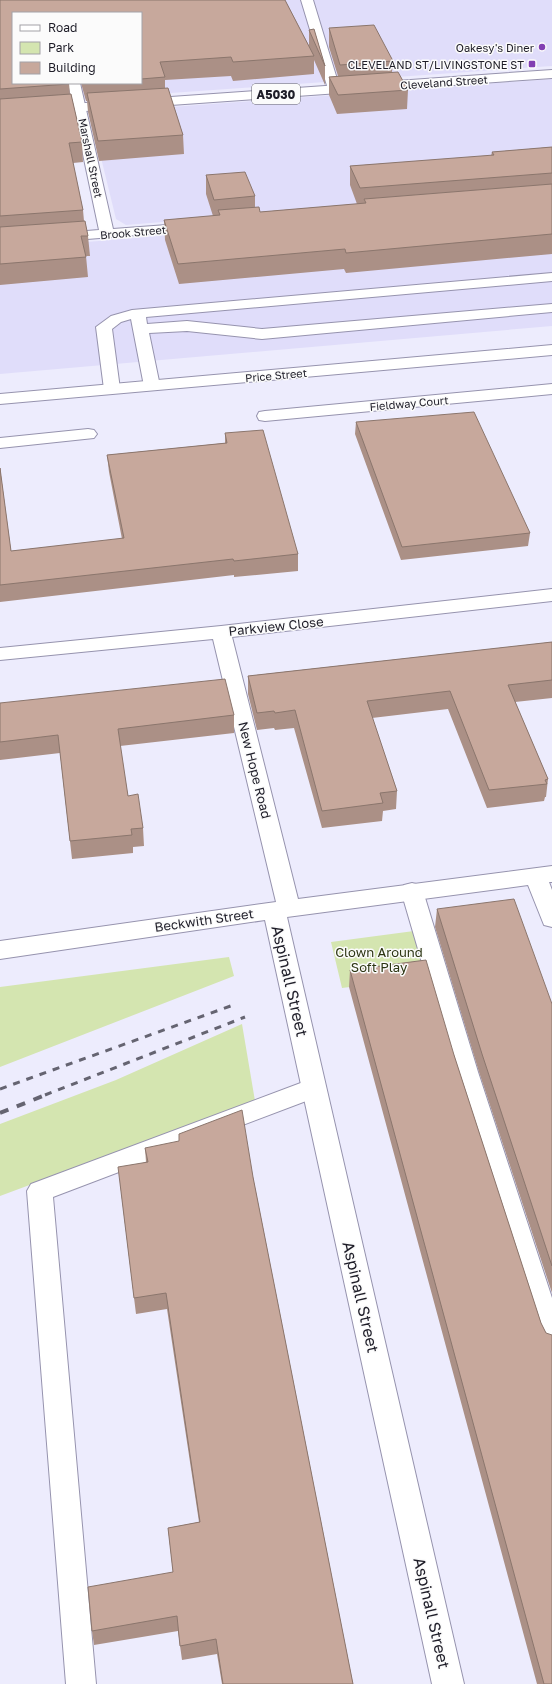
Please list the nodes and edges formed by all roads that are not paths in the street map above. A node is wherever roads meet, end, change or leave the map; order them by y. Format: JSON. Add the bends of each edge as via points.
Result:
{"nodes":[{"id":1,"x":307,"y":0,"type":"edge"},
{"id":2,"x":552,"y":74,"type":"edge"},
{"id":3,"x":74,"y":84,"type":"edge"},
{"id":4,"x":334,"y":90,"type":"junction"},
{"id":5,"x":80,"y":108,"type":"junction"},
{"id":6,"x":0,"y":114,"type":"edge"},
{"id":7,"x":210,"y":226,"type":"edge"},
{"id":8,"x":107,"y":234,"type":"junction"},
{"id":9,"x":0,"y":242,"type":"edge"},
{"id":10,"x":552,"y":277,"type":"edge"},
{"id":11,"x":552,"y":308,"type":"edge"},
{"id":12,"x":137,"y":312,"type":"junction"},
{"id":13,"x":141,"y":329,"type":"junction"},
{"id":14,"x":552,"y":350,"type":"edge"},
{"id":15,"x":152,"y":386,"type":"junction"},
{"id":16,"x":552,"y":389,"type":"edge"},
{"id":17,"x":112,"y":390,"type":"junction"},
{"id":18,"x":0,"y":400,"type":"edge"},
{"id":19,"x":265,"y":416,"type":"dead end"},
{"id":20,"x":88,"y":434,"type":"dead end"},
{"id":21,"x":0,"y":443,"type":"edge"},
{"id":22,"x":552,"y":595,"type":"edge"},
{"id":23,"x":221,"y":632,"type":"junction"},
{"id":24,"x":0,"y":654,"type":"edge"},
{"id":25,"x":544,"y":874,"type":"edge"},
{"id":26,"x":412,"y":891,"type":"junction"},
{"id":27,"x":281,"y":909,"type":"junction"},
{"id":28,"x":552,"y":919,"type":"edge"},
{"id":29,"x":0,"y":950,"type":"edge"},
{"id":30,"x":314,"y":1088,"type":"junction"},
{"id":31,"x":552,"y":1338,"type":"edge"},
{"id":32,"x":81,"y":1684,"type":"edge"},
{"id":33,"x":448,"y":1684,"type":"edge"}],
"edges":[{"from":1,"to":4,"type":"lane"},
{"from":2,"to":4,"type":"street","name":"Cleveland Street","number":"A5030"},
{"from":3,"to":5,"type":"street","name":"Marshall Street"},
{"from":4,"to":5,"type":"street","name":"Cleveland Street","number":"A5030"},
{"from":5,"to":6,"type":"street","name":"Cleveland Street","number":"A5030"},
{"from":5,"to":8,"type":"street","name":"Marshall Street"},
{"from":7,"to":8,"type":"street","name":"Brook Street"},
{"from":8,"to":9,"type":"street","name":"Brook Street"},
{"from":10,"to":12,"type":"lane"},
{"from":11,"to":13,"type":"lane","via":[[262,334],[187,326]]},
{"from":12,"to":13,"type":"lane"},
{"from":12,"to":17,"type":"lane","via":[[116,319],[104,328]]},
{"from":13,"to":15,"type":"lane"},
{"from":14,"to":15,"type":"street","name":"Price Street"},
{"from":15,"to":17,"type":"street","name":"Price Street"},
{"from":16,"to":19,"type":"street","name":"Fieldway Court"},
{"from":17,"to":18,"type":"street","name":"Price Street"},
{"from":20,"to":21,"type":"street"},
{"from":22,"to":23,"type":"street","name":"Parkview Close"},
{"from":23,"to":24,"type":"street","name":"Parkview Close"},
{"from":23,"to":27,"type":"street","name":"New Hope Road"},
{"from":25,"to":26,"type":"street","name":"Beckwith Street"},
{"from":25,"to":28,"type":"street"},
{"from":26,"to":27,"type":"street","name":"Beckwith Street"},
{"from":26,"to":31,"type":"lane","via":[[466,1072]]},
{"from":27,"to":29,"type":"street","name":"Beckwith Street"},
{"from":27,"to":30,"type":"street","name":"Aspinall Street"},
{"from":30,"to":32,"type":"lane","via":[[40,1191]]},
{"from":30,"to":33,"type":"street","name":"Aspinall Street"}]}
